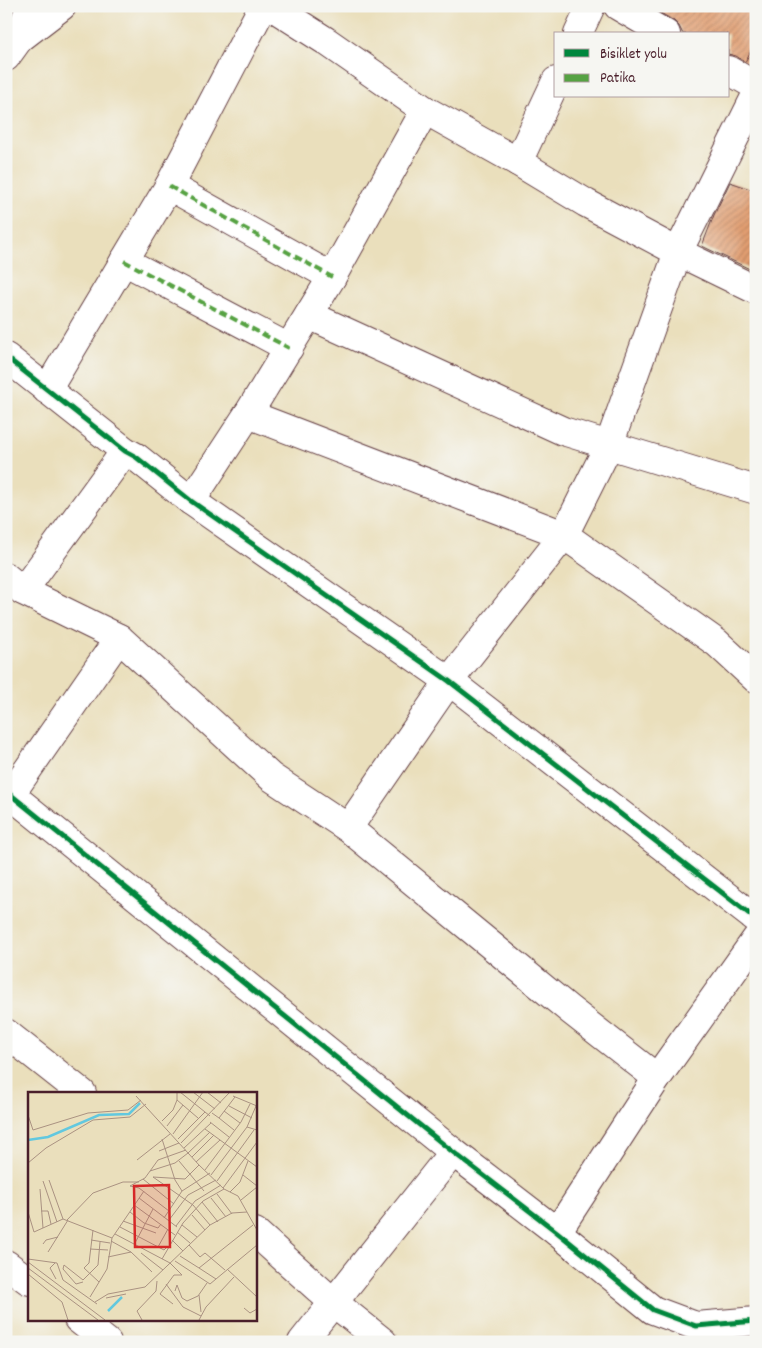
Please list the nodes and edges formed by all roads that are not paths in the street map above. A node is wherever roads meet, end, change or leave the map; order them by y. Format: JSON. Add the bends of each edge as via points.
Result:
{"nodes":[{"id":1,"x":30,"y":6,"type":"edge"},
{"id":2,"x":62,"y":6,"type":"edge"},
{"id":3,"x":263,"y":6,"type":"edge"},
{"id":4,"x":271,"y":6,"type":"edge"},
{"id":5,"x":591,"y":6,"type":"edge"},
{"id":6,"x":618,"y":6,"type":"edge"},
{"id":7,"x":579,"y":32,"type":"edge"},
{"id":8,"x":663,"y":32,"type":"edge"},
{"id":9,"x":12,"y":48,"type":"edge"},
{"id":10,"x":730,"y":71,"type":"edge"},
{"id":11,"x":554,"y":85,"type":"edge"},
{"id":12,"x":756,"y":86,"type":"edge"},
{"id":13,"x":756,"y":95,"type":"edge"},
{"id":14,"x":425,"y":110,"type":"junction"},
{"id":15,"x":518,"y":162,"type":"junction"},
{"id":16,"x":169,"y":186,"type":"junction"},
{"id":17,"x":678,"y":252,"type":"junction"},
{"id":18,"x":124,"y":261,"type":"junction"},
{"id":19,"x":332,"y":278,"type":"junction"},
{"id":20,"x":756,"y":290,"type":"edge"},
{"id":21,"x":309,"y":315,"type":"junction"},
{"id":22,"x":289,"y":348,"type":"junction"},
{"id":23,"x":6,"y":357,"type":"edge"},
{"id":24,"x":47,"y":390,"type":"junction"},
{"id":25,"x":248,"y":414,"type":"junction"},
{"id":26,"x":610,"y":445,"type":"junction"},
{"id":27,"x":125,"y":451,"type":"junction"},
{"id":28,"x":756,"y":490,"type":"edge"},
{"id":29,"x":191,"y":500,"type":"junction"},
{"id":30,"x":564,"y":535,"type":"junction"},
{"id":31,"x":11,"y":582,"type":"edge"},
{"id":32,"x":118,"y":638,"type":"junction"},
{"id":33,"x":756,"y":678,"type":"edge"},
{"id":34,"x":449,"y":682,"type":"junction"},
{"id":35,"x":8,"y":798,"type":"edge"},
{"id":36,"x":348,"y":828,"type":"junction"},
{"id":37,"x":756,"y":919,"type":"edge"},
{"id":38,"x":756,"y":940,"type":"edge"},
{"id":39,"x":6,"y":1033,"type":"edge"},
{"id":40,"x":657,"y":1078,"type":"junction"},
{"id":41,"x":81,"y":1092,"type":"edge"},
{"id":42,"x":453,"y":1152,"type":"junction"},
{"id":43,"x":557,"y":1232,"type":"junction"},
{"id":44,"x":256,"y":1233,"type":"edge"},
{"id":45,"x":6,"y":1264,"type":"edge"},
{"id":46,"x":28,"y":1280,"type":"edge"},
{"id":47,"x":333,"y":1302,"type":"junction"},
{"id":48,"x":79,"y":1320,"type":"edge"},
{"id":49,"x":756,"y":1321,"type":"edge"},
{"id":50,"x":107,"y":1342,"type":"edge"},
{"id":51,"x":302,"y":1342,"type":"edge"},
{"id":52,"x":383,"y":1342,"type":"edge"}],
"edges":[{"from":1,"to":9,"type":"street"},
{"from":2,"to":9,"type":"street"},
{"from":3,"to":16,"type":"street"},
{"from":4,"to":14,"type":"street"},
{"from":5,"to":7,"type":"street"},
{"from":6,"to":8,"type":"street"},
{"from":10,"to":12,"type":"street"},
{"from":11,"to":15,"type":"street"},
{"from":13,"to":17,"type":"street"},
{"from":14,"to":15,"type":"street"},
{"from":14,"to":19,"type":"street"},
{"from":15,"to":17,"type":"street"},
{"from":16,"to":18,"type":"street"},
{"from":16,"to":19,"type":"street"},
{"from":17,"to":20,"type":"street"},
{"from":17,"to":26,"type":"street"},
{"from":18,"to":22,"type":"street"},
{"from":18,"to":24,"type":"street"},
{"from":19,"to":21,"type":"street"},
{"from":21,"to":22,"type":"street"},
{"from":21,"to":26,"type":"street","via":[[563,431]]},
{"from":22,"to":25,"type":"street"},
{"from":23,"to":24,"type":"street"},
{"from":24,"to":27,"type":"street"},
{"from":25,"to":29,"type":"street"},
{"from":25,"to":30,"type":"street"},
{"from":26,"to":28,"type":"street"},
{"from":26,"to":30,"type":"street"},
{"from":27,"to":29,"type":"street"},
{"from":27,"to":31,"type":"street"},
{"from":29,"to":34,"type":"street"},
{"from":30,"to":33,"type":"street","via":[[717,643]]},
{"from":30,"to":34,"type":"street"},
{"from":31,"to":32,"type":"street"},
{"from":32,"to":35,"type":"street"},
{"from":32,"to":36,"type":"street","via":[[271,777]]},
{"from":34,"to":36,"type":"street"},
{"from":34,"to":37,"type":"street"},
{"from":35,"to":42,"type":"street"},
{"from":36,"to":40,"type":"street"},
{"from":38,"to":40,"type":"street"},
{"from":39,"to":41,"type":"street"},
{"from":40,"to":43,"type":"street"},
{"from":42,"to":43,"type":"street"},
{"from":42,"to":47,"type":"street"},
{"from":43,"to":49,"type":"street","via":[[653,1310],[696,1326]]},
{"from":44,"to":47,"type":"street"},
{"from":45,"to":46,"type":"street"},
{"from":47,"to":51,"type":"street"},
{"from":47,"to":52,"type":"street"},
{"from":48,"to":50,"type":"street"}]}
